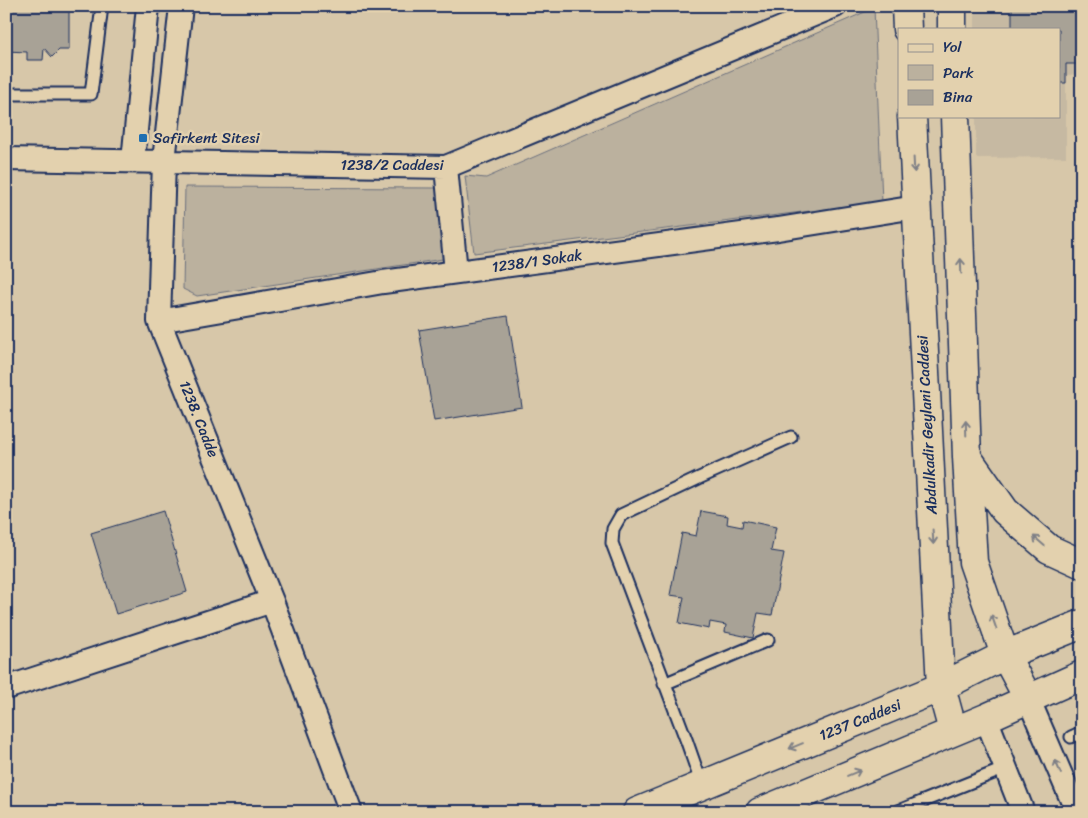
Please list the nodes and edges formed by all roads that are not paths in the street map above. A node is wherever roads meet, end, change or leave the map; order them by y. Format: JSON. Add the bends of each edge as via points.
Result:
{"nodes":[{"id":1,"x":102,"y":6,"type":"edge"},
{"id":2,"x":148,"y":6,"type":"edge"},
{"id":3,"x":181,"y":6,"type":"edge"},
{"id":4,"x":835,"y":6,"type":"edge"},
{"id":5,"x":906,"y":6,"type":"edge"},
{"id":6,"x":952,"y":6,"type":"edge"},
{"id":7,"x":907,"y":28,"type":"edge"},
{"id":8,"x":952,"y":28,"type":"edge"},
{"id":9,"x":6,"y":94,"type":"edge"},
{"id":10,"x":912,"y":118,"type":"edge"},
{"id":11,"x":955,"y":118,"type":"edge"},
{"id":12,"x":6,"y":159,"type":"edge"},
{"id":13,"x":134,"y":161,"type":"junction"},
{"id":14,"x":164,"y":162,"type":"junction"},
{"id":15,"x":446,"y":167,"type":"junction"},
{"id":16,"x":916,"y":207,"type":"junction"},
{"id":17,"x":456,"y":272,"type":"junction"},
{"id":18,"x":159,"y":321,"type":"junction"},
{"id":19,"x":791,"y":437,"type":"dead end"},
{"id":20,"x":967,"y":457,"type":"junction"},
{"id":21,"x":1082,"y":564,"type":"edge"},
{"id":22,"x":272,"y":601,"type":"junction"},
{"id":23,"x":1082,"y":624,"type":"edge"},
{"id":24,"x":768,"y":640,"type":"dead end"},
{"id":25,"x":1005,"y":655,"type":"junction"},
{"id":26,"x":1082,"y":675,"type":"edge"},
{"id":27,"x":664,"y":684,"type":"junction"},
{"id":28,"x":941,"y":687,"type":"junction"},
{"id":29,"x":6,"y":688,"type":"edge"},
{"id":30,"x":1028,"y":698,"type":"junction"},
{"id":31,"x":986,"y":718,"type":"junction"},
{"id":32,"x":954,"y":732,"type":"junction"},
{"id":33,"x":1082,"y":732,"type":"edge"},
{"id":34,"x":1071,"y":737,"type":"dead end"},
{"id":35,"x":1006,"y":768,"type":"junction"},
{"id":36,"x":702,"y":785,"type":"junction"},
{"id":37,"x":351,"y":812,"type":"edge"},
{"id":38,"x":637,"y":812,"type":"edge"},
{"id":39,"x":760,"y":812,"type":"edge"},
{"id":40,"x":896,"y":812,"type":"edge"},
{"id":41,"x":1024,"y":812,"type":"edge"},
{"id":42,"x":1078,"y":812,"type":"edge"}],
"edges":[{"from":1,"to":9,"type":"lane","via":[[91,94]]},
{"from":2,"to":13,"type":"street"},
{"from":3,"to":14,"type":"street","name":"1238. Cadde"},
{"from":4,"to":15,"type":"street","name":"1238/2 Caddesi"},
{"from":5,"to":7,"type":"street"},
{"from":6,"to":8,"type":"street"},
{"from":10,"to":16,"type":"street","name":"Abdulkadir Geylani Caddesi","one_way":true},
{"from":20,"to":11,"type":"street","one_way":true},
{"from":12,"to":13,"type":"street","name":"1238/2 Caddesi"},
{"from":13,"to":14,"type":"street","name":"1238/2 Caddesi"},
{"from":14,"to":15,"type":"street","name":"1238/2 Caddesi"},
{"from":14,"to":18,"type":"street","name":"1238. Cadde"},
{"from":15,"to":17,"type":"street"},
{"from":16,"to":17,"type":"street","name":"1238/1 Sokak"},
{"from":16,"to":28,"type":"street","name":"Abdulkadir Geylani Caddesi","one_way":true},
{"from":17,"to":18,"type":"street","name":"1238/1 Sokak"},
{"from":18,"to":22,"type":"street","name":"1238. Cadde"},
{"from":19,"to":27,"type":"lane","via":[[621,515],[613,529],[612,543]]},
{"from":21,"to":20,"type":"street","one_way":true,"via":[[1049,549],[1005,511]]},
{"from":25,"to":20,"type":"street","one_way":true,"via":[[973,562]]},
{"from":22,"to":29,"type":"street"},
{"from":22,"to":37,"type":"street","name":"1238. Cadde"},
{"from":23,"to":25,"type":"street","name":"1237 Caddesi"},
{"from":24,"to":27,"type":"lane"},
{"from":25,"to":28,"type":"street","name":"1237 Caddesi"},
{"from":25,"to":30,"type":"street"},
{"from":26,"to":30,"type":"street"},
{"from":27,"to":36,"type":"lane"},
{"from":28,"to":32,"type":"street","name":"Abdulkadir Geylani Caddesi"},
{"from":28,"to":36,"type":"street","name":"1237 Caddesi","one_way":true},
{"from":30,"to":31,"type":"street"},
{"from":42,"to":30,"type":"street","one_way":true},
{"from":31,"to":32,"type":"street"},
{"from":31,"to":35,"type":"street"},
{"from":39,"to":32,"type":"street","one_way":true},
{"from":33,"to":34,"type":"lane"},
{"from":35,"to":40,"type":"lane"},
{"from":35,"to":41,"type":"street"},
{"from":36,"to":38,"type":"street","name":"1237 Caddesi"}]}
